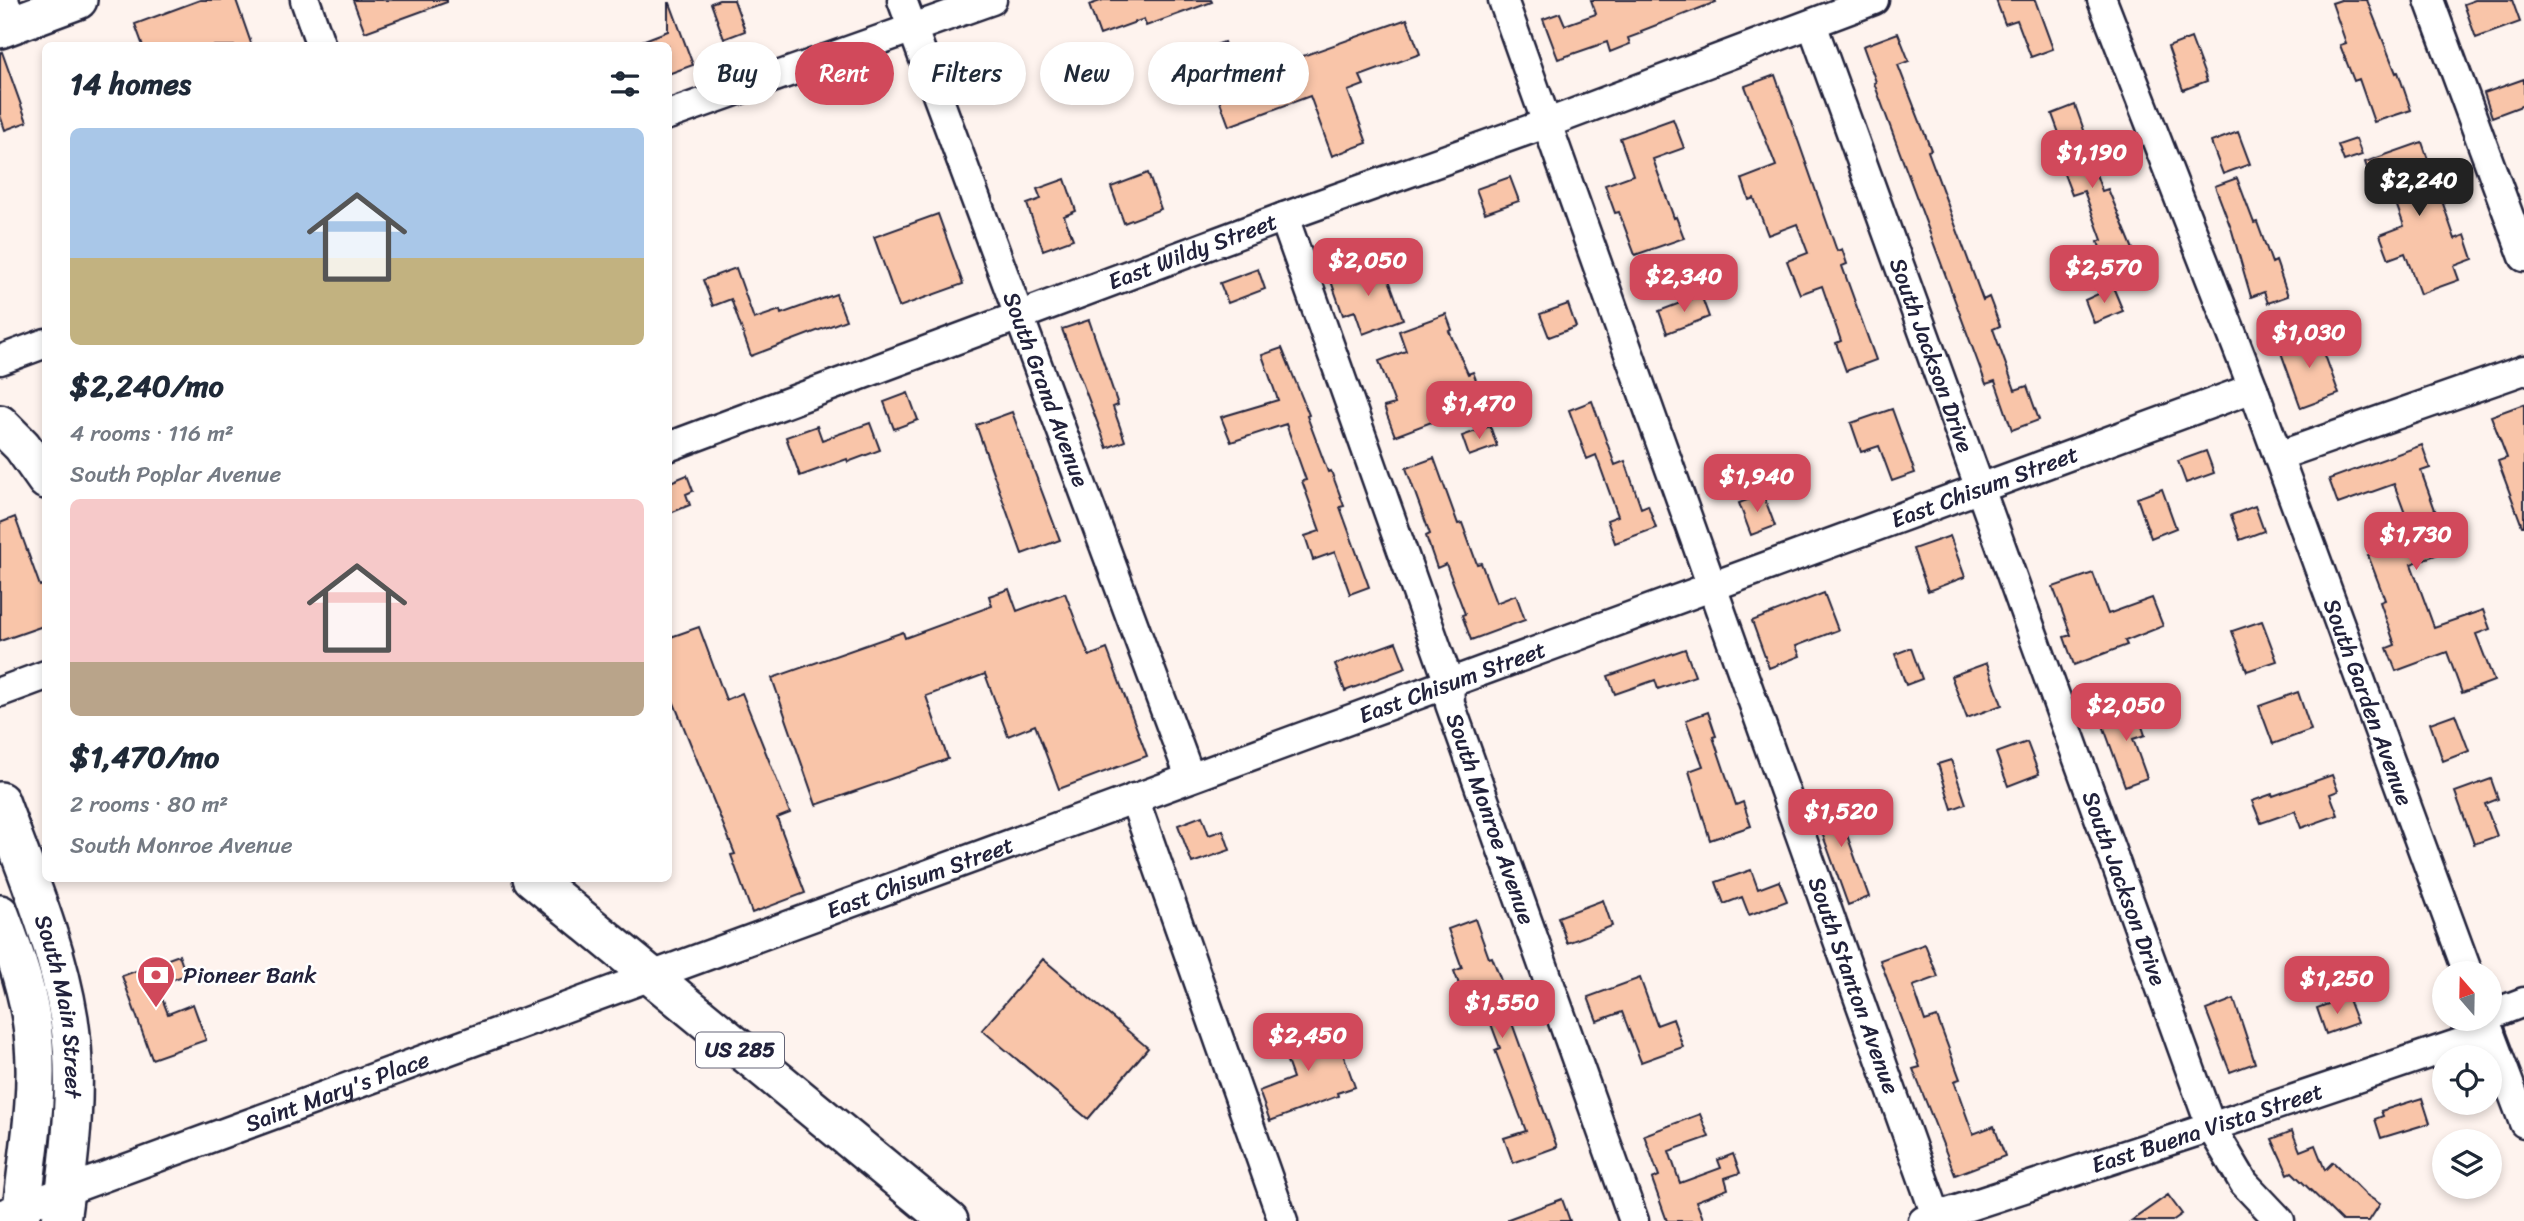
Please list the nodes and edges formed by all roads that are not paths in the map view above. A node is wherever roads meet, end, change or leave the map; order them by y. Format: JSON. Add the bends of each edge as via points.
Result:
{"nodes":[{"id":1,"x":78,"y":0,"type":"edge"},
{"id":2,"x":305,"y":0,"type":"edge"},
{"id":3,"x":902,"y":0,"type":"edge"},
{"id":4,"x":992,"y":0,"type":"edge"},
{"id":5,"x":1503,"y":0,"type":"edge"},
{"id":6,"x":1874,"y":0,"type":"edge"},
{"id":7,"x":2102,"y":0,"type":"edge"},
{"id":8,"x":2429,"y":0,"type":"edge"},
{"id":9,"x":5,"y":18,"type":"edge"},
{"id":10,"x":1812,"y":24,"type":"junction"},
{"id":11,"x":913,"y":29,"type":"junction"},
{"id":12,"x":320,"y":42,"type":"edge"},
{"id":13,"x":672,"y":114,"type":"edge"},
{"id":14,"x":1548,"y":123,"type":"junction"},
{"id":15,"x":1284,"y":217,"type":"junction"},
{"id":16,"x":2524,"y":257,"type":"edge"},
{"id":17,"x":1019,"y":317,"type":"junction"},
{"id":18,"x":42,"y":344,"type":"edge"},
{"id":19,"x":0,"y":360,"type":"edge"},
{"id":20,"x":2524,"y":370,"type":"edge"},
{"id":21,"x":2253,"y":388,"type":"junction"},
{"id":22,"x":0,"y":424,"type":"edge"},
{"id":23,"x":672,"y":446,"type":"edge"},
{"id":24,"x":2278,"y":456,"type":"junction"},
{"id":25,"x":0,"y":461,"type":"edge"},
{"id":26,"x":42,"y":476,"type":"edge"},
{"id":27,"x":42,"y":479,"type":"edge"},
{"id":28,"x":1982,"y":489,"type":"junction"},
{"id":29,"x":1713,"y":588,"type":"junction"},
{"id":30,"x":42,"y":677,"type":"edge"},
{"id":31,"x":1449,"y":683,"type":"junction"},
{"id":32,"x":0,"y":692,"type":"edge"},
{"id":33,"x":1191,"y":777,"type":"junction"},
{"id":34,"x":1134,"y":798,"type":"junction"},
{"id":35,"x":0,"y":801,"type":"edge"},
{"id":36,"x":537,"y":882,"type":"edge"},
{"id":37,"x":0,"y":914,"type":"edge"},
{"id":38,"x":6,"y":950,"type":"edge"},
{"id":39,"x":2464,"y":961,"type":"edge"},
{"id":40,"x":652,"y":978,"type":"junction"},
{"id":41,"x":2524,"y":1002,"type":"edge"},
{"id":42,"x":2502,"y":1014,"type":"edge"},
{"id":43,"x":2464,"y":1031,"type":"edge"},
{"id":44,"x":2491,"y":1031,"type":"edge"},
{"id":45,"x":2524,"y":1123,"type":"edge"},
{"id":46,"x":2211,"y":1127,"type":"junction"},
{"id":47,"x":63,"y":1206,"type":"edge"},
{"id":48,"x":15,"y":1214,"type":"edge"},
{"id":49,"x":1932,"y":1219,"type":"edge"},
{"id":50,"x":949,"y":1221,"type":"edge"},
{"id":51,"x":1283,"y":1221,"type":"edge"},
{"id":52,"x":1634,"y":1221,"type":"edge"},
{"id":53,"x":2280,"y":1221,"type":"edge"}],
"edges":[{"from":1,"to":9,"type":"main road"},
{"from":2,"to":12,"type":"street"},
{"from":3,"to":11,"type":"street","name":"South Grand Avenue"},
{"from":4,"to":11,"type":"street"},
{"from":5,"to":14,"type":"street","name":"South Stanton Avenue"},
{"from":6,"to":10,"type":"street","name":"East Wildy Street"},
{"from":7,"to":21,"type":"street","name":"South Garden Avenue"},
{"from":8,"to":16,"type":"street"},
{"from":10,"to":14,"type":"street","name":"East Wildy Street"},
{"from":10,"to":28,"type":"street","name":"South Jackson Drive"},
{"from":11,"to":13,"type":"street"},
{"from":11,"to":17,"type":"street","name":"South Grand Avenue"},
{"from":14,"to":15,"type":"street","name":"East Wildy Street"},
{"from":14,"to":29,"type":"street","name":"South Stanton Avenue"},
{"from":15,"to":17,"type":"street","name":"East Wildy Street"},
{"from":15,"to":31,"type":"street","name":"South Monroe Avenue"},
{"from":17,"to":23,"type":"street","name":"East Wildy Street"},
{"from":17,"to":33,"type":"street","name":"South Grand Avenue"},
{"from":18,"to":19,"type":"street"},
{"from":20,"to":24,"type":"street"},
{"from":21,"to":24,"type":"street","name":"South Garden Avenue"},
{"from":21,"to":28,"type":"street","name":"East Chisum Street"},
{"from":22,"to":26,"type":"main road"},
{"from":24,"to":39,"type":"street","name":"South Garden Avenue"},
{"from":25,"to":27,"type":"main road"},
{"from":28,"to":29,"type":"street","name":"East Chisum Street"},
{"from":28,"to":46,"type":"street","name":"South Jackson Drive"},
{"from":29,"to":31,"type":"street","name":"East Chisum Street"},
{"from":29,"to":49,"type":"street","name":"South Stanton Avenue"},
{"from":30,"to":32,"type":"street"},
{"from":31,"to":33,"type":"street","name":"East Chisum Street"},
{"from":31,"to":52,"type":"street","name":"South Monroe Avenue","via":[[1450,704]]},
{"from":33,"to":34,"type":"street","name":"East Chisum Street"},
{"from":34,"to":40,"type":"street","name":"East Chisum Street"},
{"from":34,"to":51,"type":"street"},
{"from":35,"to":47,"type":"main road","name":"South Main Street","via":[[53,949],[69,1019],[72,1078]]},
{"from":36,"to":40,"type":"main road","number":"US 285"},
{"from":37,"to":38,"type":"main road","name":"South Main Street"},
{"from":38,"to":48,"type":"main road","name":"South Main Street","via":[[28,1002],[34,1046],[35,1090]]},
{"from":40,"to":47,"type":"street","name":"Saint Mary's Place"},
{"from":40,"to":50,"type":"main road","number":"US 285"},
{"from":41,"to":42,"type":"street","name":"East Buena Vista Street"},
{"from":43,"to":46,"type":"street","name":"East Buena Vista Street"},
{"from":44,"to":45,"type":"street"},
{"from":46,"to":49,"type":"street","name":"East Buena Vista Street"},
{"from":46,"to":53,"type":"street","name":"South Jackson Drive","via":[[2244,1183]]},
{"from":47,"to":48,"type":"street","name":"Saint Mary's Place"}]}
